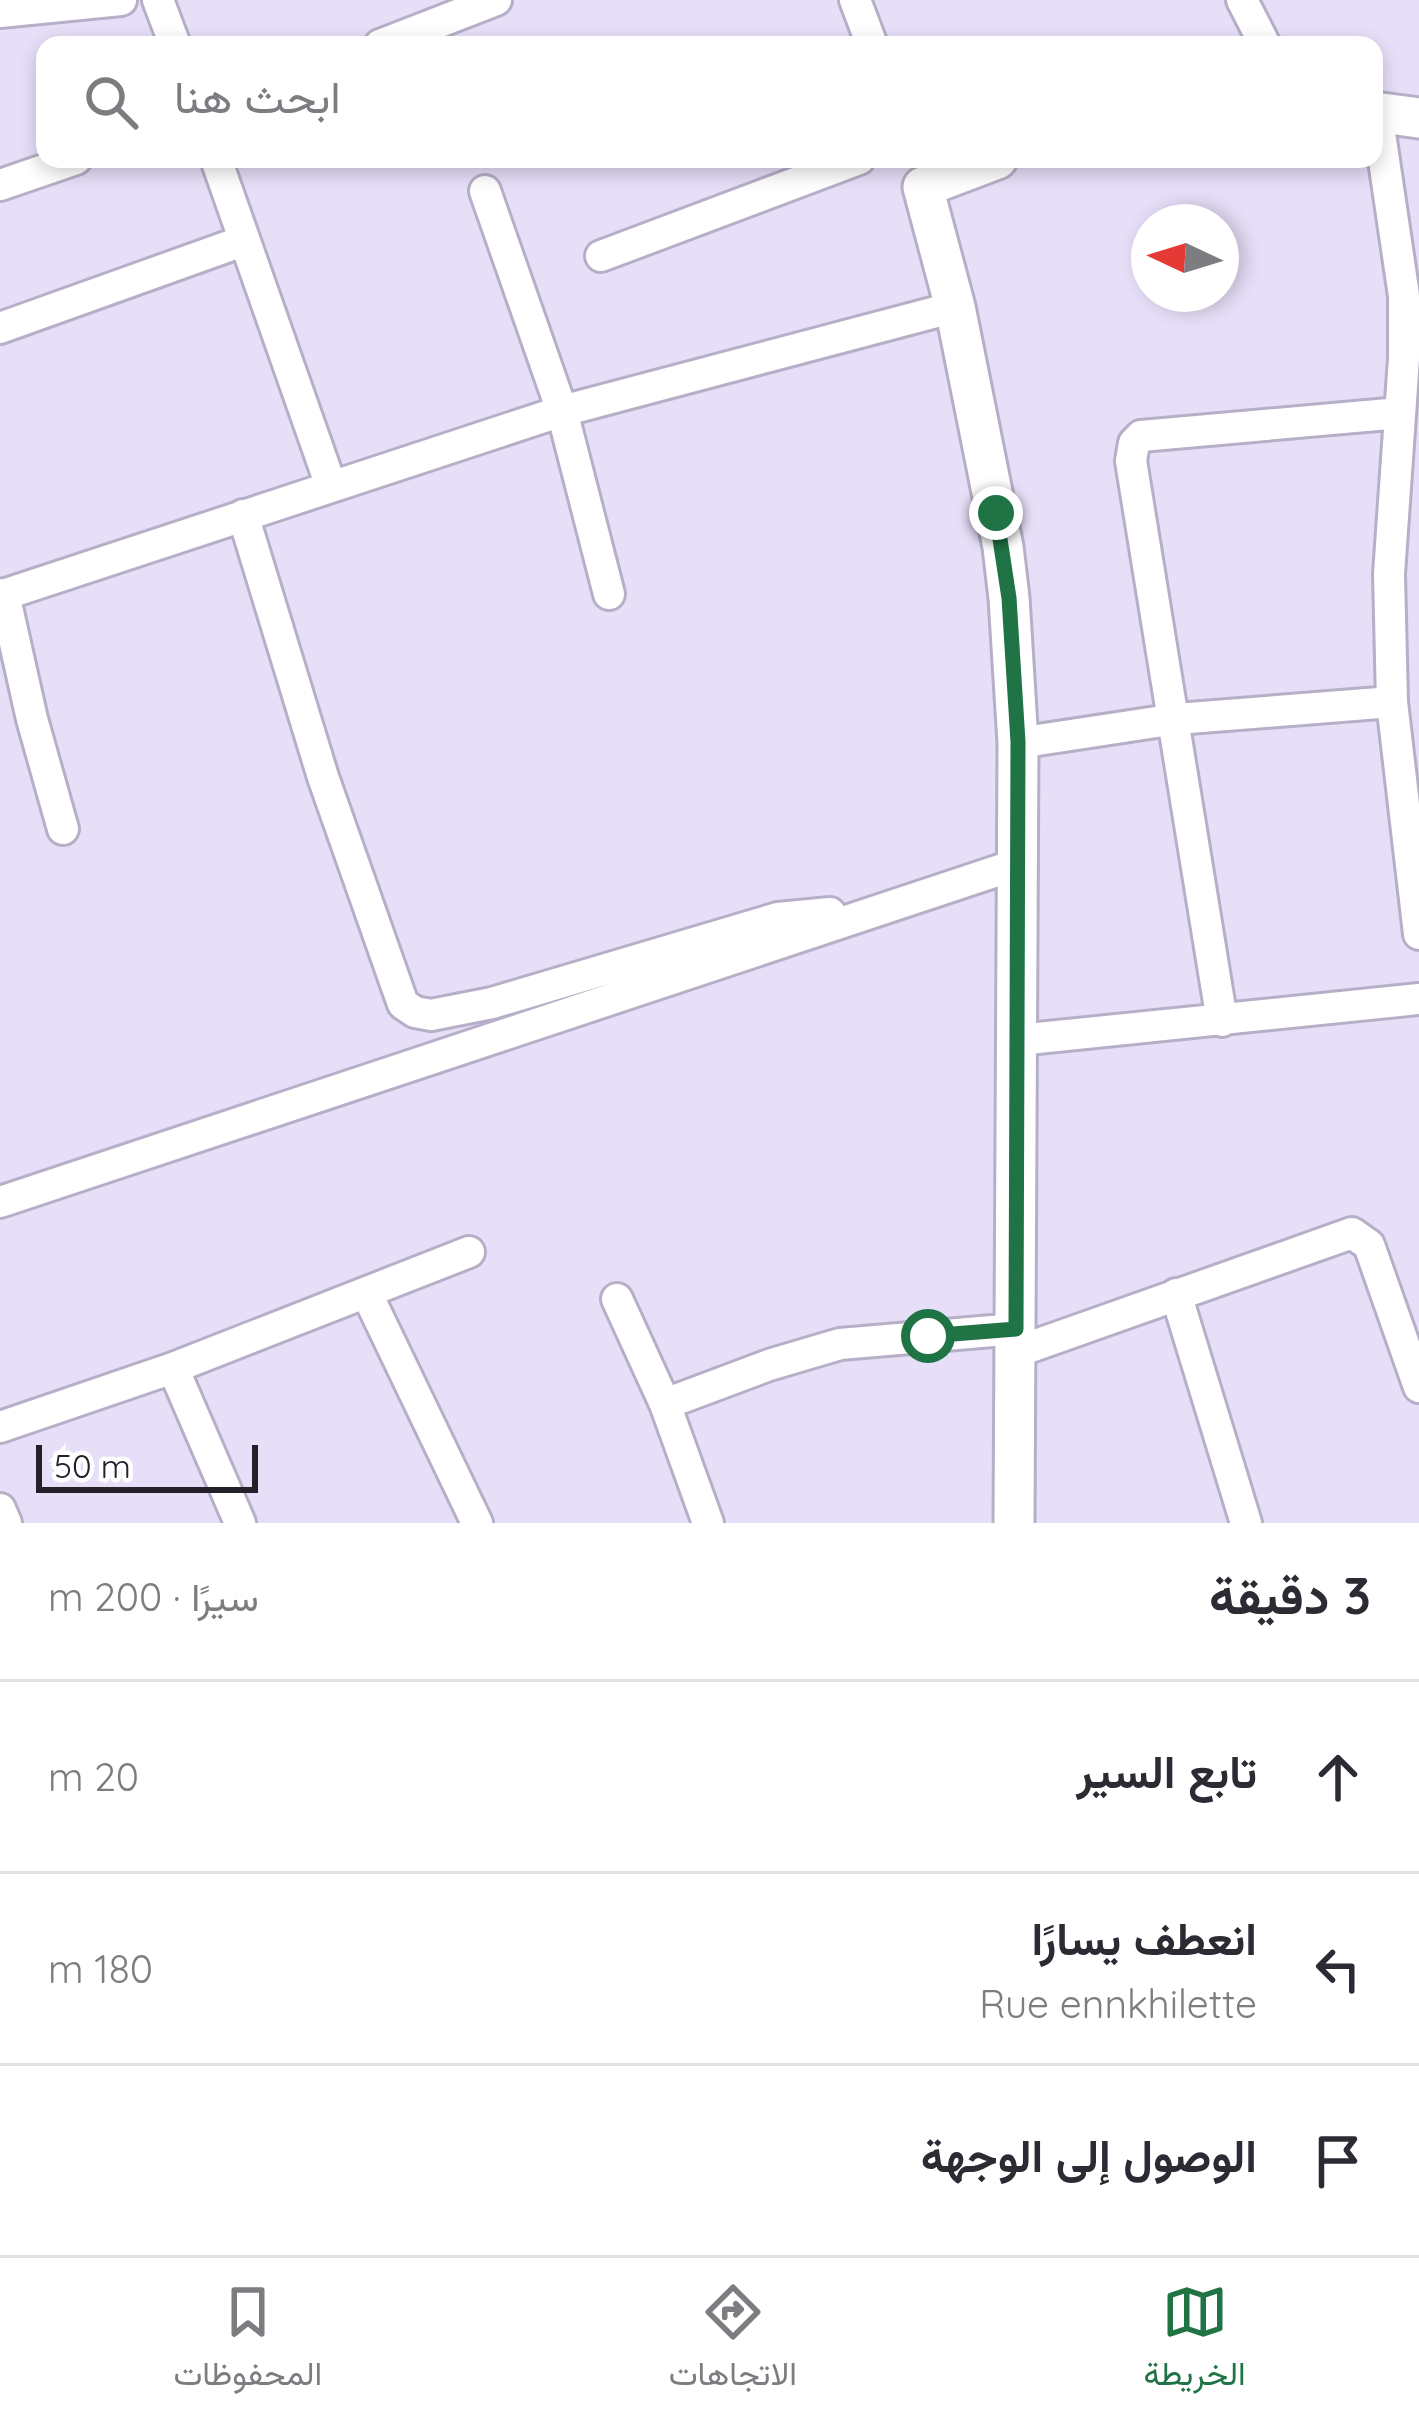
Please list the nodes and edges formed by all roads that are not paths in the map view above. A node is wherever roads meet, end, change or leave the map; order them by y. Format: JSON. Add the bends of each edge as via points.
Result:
{"nodes":[{"id":1,"x":121,"y":0,"type":"edge"},
{"id":2,"x":158,"y":0,"type":"edge"},
{"id":3,"x":496,"y":0,"type":"edge"},
{"id":4,"x":855,"y":0,"type":"edge"},
{"id":5,"x":1242,"y":0,"type":"edge"},
{"id":6,"x":0,"y":12,"type":"edge"},
{"id":7,"x":172,"y":36,"type":"edge"},
{"id":8,"x":403,"y":36,"type":"edge"},
{"id":9,"x":869,"y":36,"type":"edge"},
{"id":10,"x":1260,"y":36,"type":"edge"},
{"id":11,"x":1383,"y":114,"type":"edge"},
{"id":12,"x":1419,"y":118,"type":"edge"},
{"id":13,"x":1383,"y":159,"type":"edge"},
{"id":14,"x":50,"y":168,"type":"edge"},
{"id":15,"x":218,"y":168,"type":"edge"},
{"id":16,"x":835,"y":168,"type":"edge"},
{"id":17,"x":918,"y":173,"type":"edge"},
{"id":18,"x":0,"y":185,"type":"edge"},
{"id":19,"x":485,"y":191,"type":"dead end"},
{"id":20,"x":243,"y":241,"type":"junction"},
{"id":21,"x":601,"y":256,"type":"dead end"},
{"id":22,"x":956,"y":308,"type":"junction"},
{"id":23,"x":0,"y":328,"type":"edge"},
{"id":24,"x":562,"y":411,"type":"junction"},
{"id":25,"x":1400,"y":413,"type":"junction"},
{"id":26,"x":331,"y":486,"type":"junction"},
{"id":27,"x":243,"y":515,"type":"junction"},
{"id":28,"x":2,"y":595,"type":"edge"},
{"id":29,"x":609,"y":595,"type":"dead end"},
{"id":30,"x":1392,"y":702,"type":"junction"},
{"id":31,"x":1176,"y":719,"type":"junction"},
{"id":32,"x":1018,"y":742,"type":"junction"},
{"id":33,"x":63,"y":829,"type":"dead end"},
{"id":34,"x":1018,"y":864,"type":"junction"},
{"id":35,"x":884,"y":908,"type":"junction"},
{"id":36,"x":1419,"y":934,"type":"edge"},
{"id":37,"x":1419,"y":999,"type":"edge"},
{"id":38,"x":1222,"y":1021,"type":"junction"},
{"id":39,"x":1018,"y":1040,"type":"junction"},
{"id":40,"x":0,"y":1202,"type":"edge"},
{"id":41,"x":469,"y":1252,"type":"dead end"},
{"id":42,"x":367,"y":1294,"type":"junction"},
{"id":43,"x":1176,"y":1294,"type":"junction"},
{"id":44,"x":617,"y":1300,"type":"dead end"},
{"id":45,"x":1016,"y":1340,"type":"junction"},
{"id":46,"x":172,"y":1369,"type":"junction"},
{"id":47,"x":1416,"y":1372,"type":"edge"},
{"id":48,"x":665,"y":1405,"type":"junction"},
{"id":49,"x":0,"y":1427,"type":"edge"},
{"id":50,"x":0,"y":1509,"type":"edge"},
{"id":51,"x":6,"y":1523,"type":"edge"},
{"id":52,"x":240,"y":1523,"type":"edge"},
{"id":53,"x":477,"y":1523,"type":"edge"},
{"id":54,"x":708,"y":1523,"type":"edge"},
{"id":55,"x":1014,"y":1523,"type":"edge"},
{"id":56,"x":1246,"y":1523,"type":"edge"}],
"edges":[{"from":1,"to":6,"type":"street"},
{"from":2,"to":7,"type":"street"},
{"from":3,"to":8,"type":"street"},
{"from":4,"to":9,"type":"street"},
{"from":5,"to":10,"type":"street"},
{"from":11,"to":12,"type":"street"},
{"from":13,"to":25,"type":"street","via":[[1404,296]]},
{"from":14,"to":18,"type":"street"},
{"from":15,"to":20,"type":"street"},
{"from":16,"to":21,"type":"street"},
{"from":17,"to":22,"type":"street"},
{"from":19,"to":24,"type":"street"},
{"from":20,"to":23,"type":"street"},
{"from":20,"to":26,"type":"street"},
{"from":22,"to":24,"type":"street"},
{"from":22,"to":32,"type":"street","via":[[1003,547]]},
{"from":24,"to":26,"type":"street"},
{"from":24,"to":29,"type":"street"},
{"from":25,"to":30,"type":"street","via":[[1389,574]]},
{"from":25,"to":31,"type":"street","via":[[1134,442]]},
{"from":26,"to":27,"type":"street"},
{"from":27,"to":28,"type":"street"},
{"from":27,"to":35,"type":"street","via":[[394,986],[415,1012],[492,1003],[778,918]]},
{"from":28,"to":33,"type":"street"},
{"from":30,"to":31,"type":"street"},
{"from":30,"to":36,"type":"street"},
{"from":31,"to":32,"type":"street"},
{"from":31,"to":38,"type":"street"},
{"from":32,"to":34,"type":"street"},
{"from":34,"to":35,"type":"street"},
{"from":34,"to":39,"type":"street"},
{"from":35,"to":40,"type":"street"},
{"from":37,"to":38,"type":"street"},
{"from":38,"to":39,"type":"street"},
{"from":39,"to":45,"type":"street"},
{"from":41,"to":42,"type":"street"},
{"from":42,"to":46,"type":"street"},
{"from":42,"to":53,"type":"street"},
{"from":43,"to":45,"type":"street"},
{"from":43,"to":47,"type":"street","via":[[1352,1233],[1370,1245]]},
{"from":43,"to":56,"type":"street"},
{"from":44,"to":48,"type":"street"},
{"from":45,"to":48,"type":"street","via":[[840,1344]]},
{"from":45,"to":55,"type":"street"},
{"from":46,"to":49,"type":"street"},
{"from":46,"to":52,"type":"street"},
{"from":48,"to":54,"type":"street"},
{"from":50,"to":51,"type":"street"}]}
